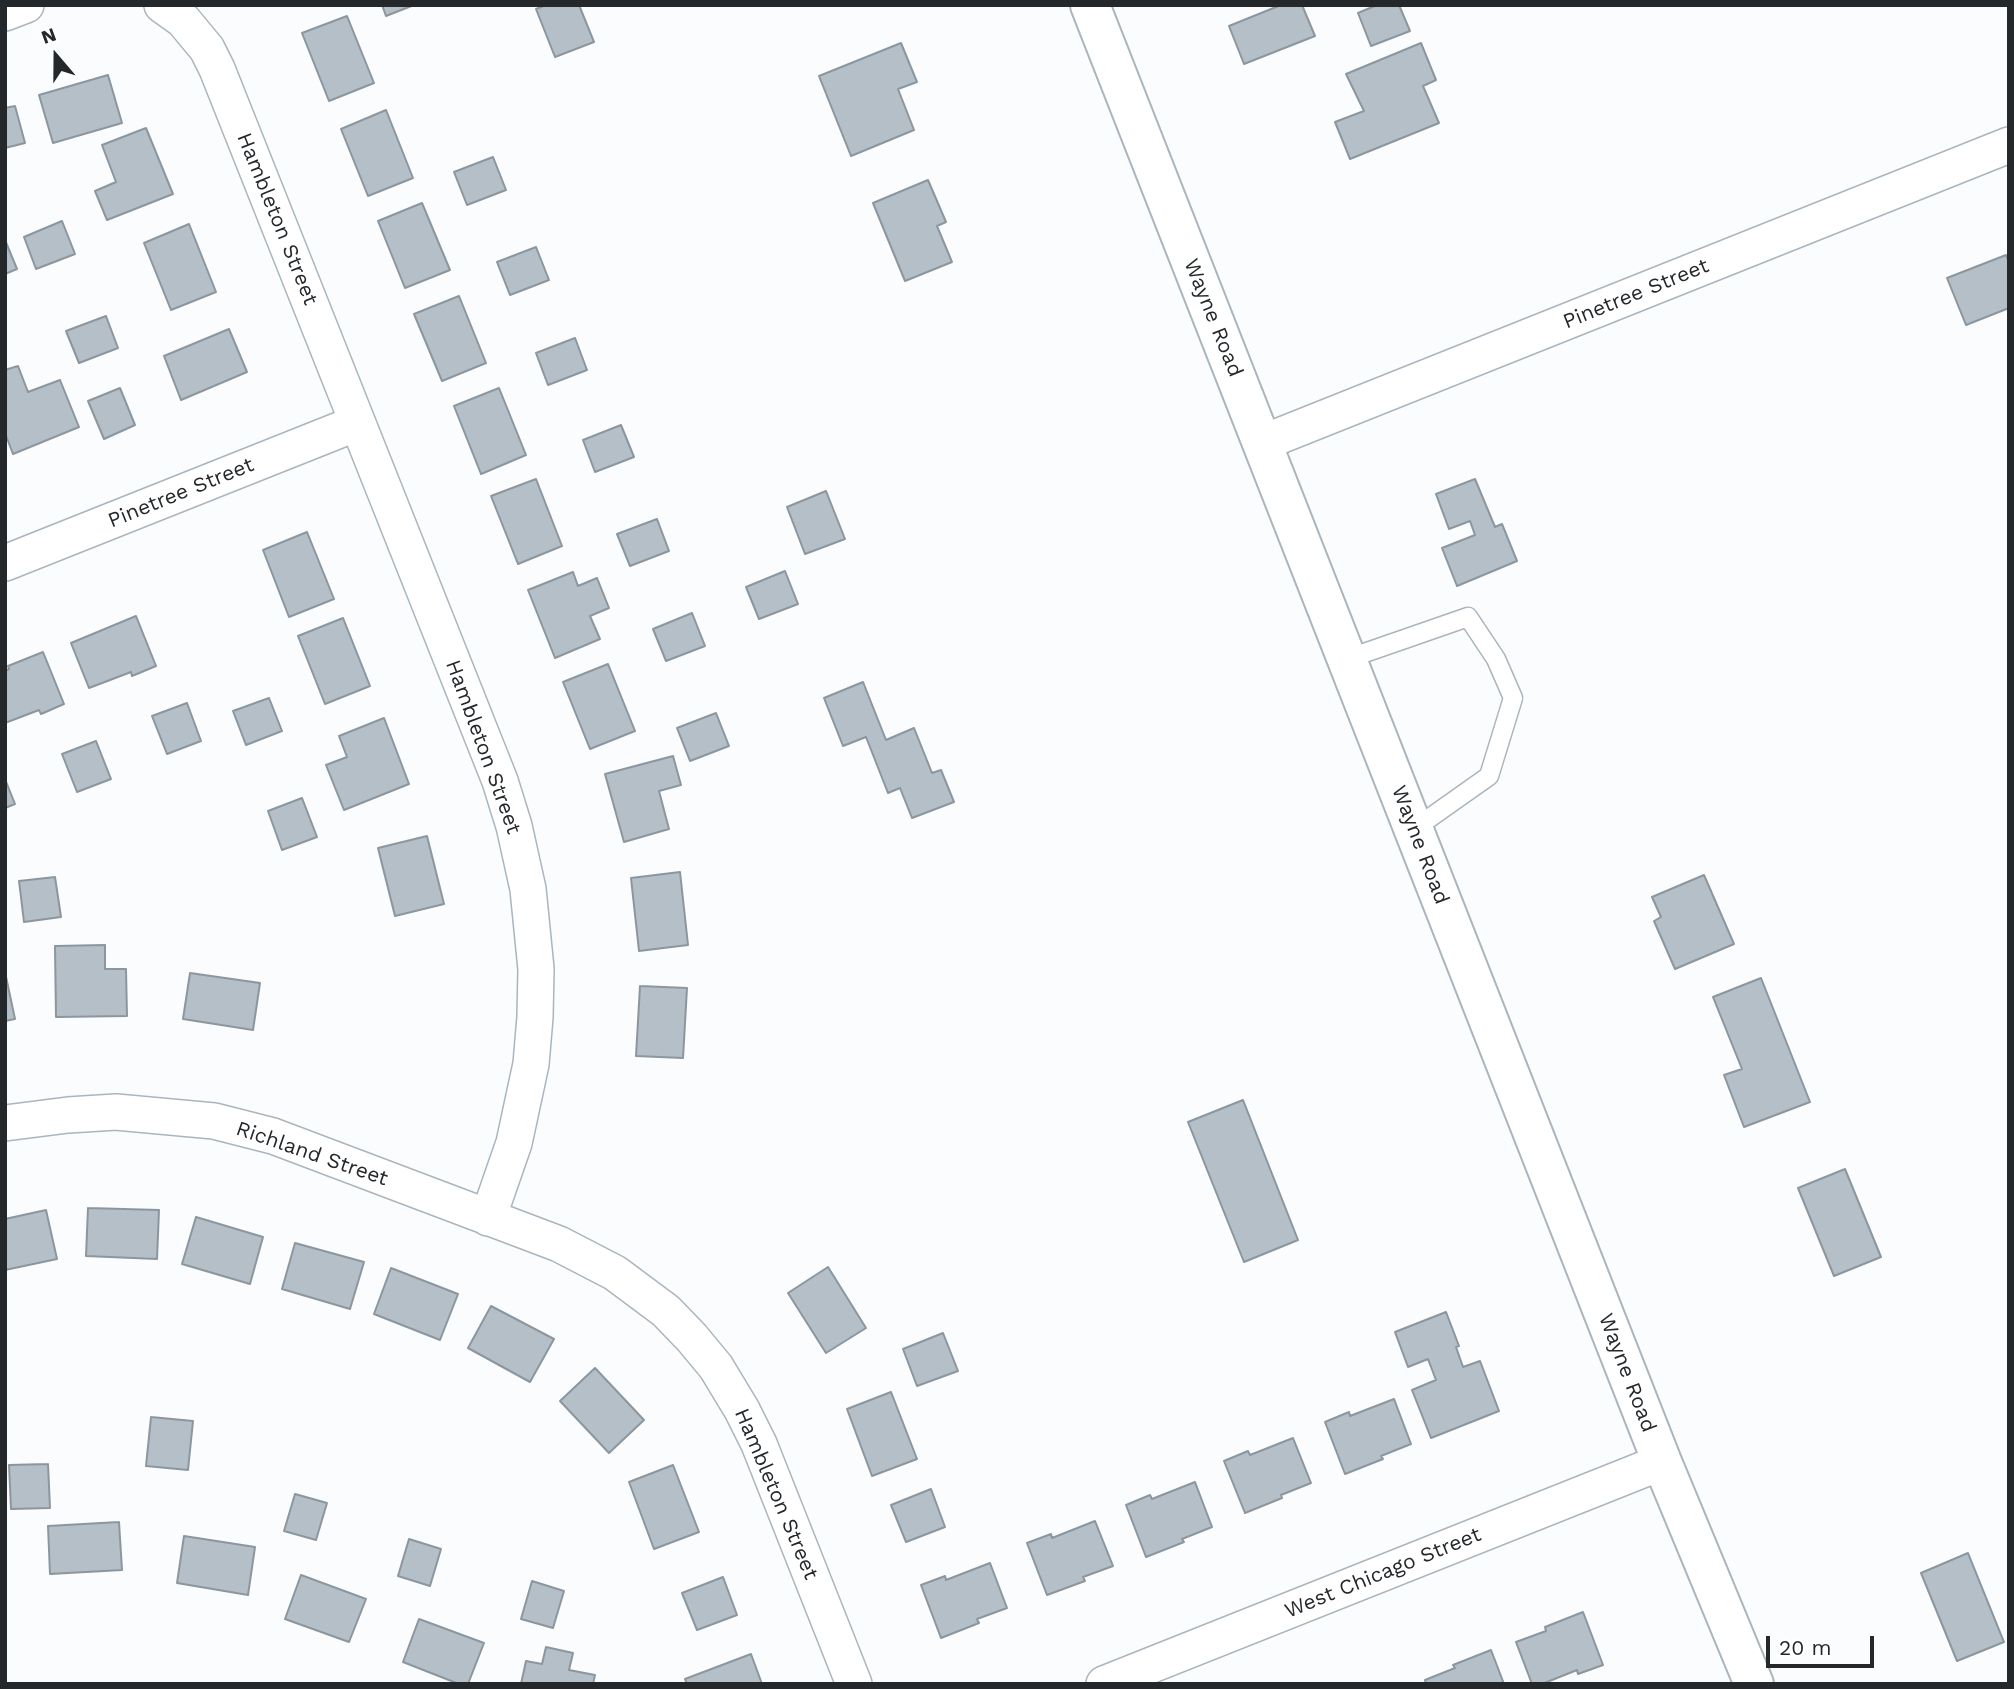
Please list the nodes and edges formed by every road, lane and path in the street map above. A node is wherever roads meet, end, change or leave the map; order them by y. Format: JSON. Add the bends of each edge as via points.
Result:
{"nodes":[{"id":1,"x":26,"y":5,"type":"edge"},
{"id":2,"x":162,"y":5,"type":"edge"},
{"id":3,"x":1090,"y":5,"type":"edge"},
{"id":4,"x":5,"y":13,"type":"edge"},
{"id":5,"x":2009,"y":145,"type":"edge"},
{"id":6,"x":357,"y":423,"type":"junction"},
{"id":7,"x":1262,"y":443,"type":"junction"},
{"id":8,"x":5,"y":563,"type":"edge"},
{"id":9,"x":1347,"y":659,"type":"junction"},
{"id":10,"x":1414,"y":829,"type":"junction"},
{"id":11,"x":5,"y":1123,"type":"edge"},
{"id":12,"x":488,"y":1218,"type":"junction"},
{"id":13,"x":1662,"y":1462,"type":"junction"},
{"id":14,"x":854,"y":1684,"type":"edge"},
{"id":15,"x":1104,"y":1684,"type":"edge"},
{"id":16,"x":1754,"y":1684,"type":"edge"}],
"edges":[{"from":1,"to":4,"type":"street"},
{"from":2,"to":6,"type":"street","name":"Hambleton Street","via":[[183,20],[217,69]]},
{"from":3,"to":7,"type":"main road","name":"Wayne Road"},
{"from":5,"to":7,"type":"street","name":"Pinetree Street"},
{"from":6,"to":8,"type":"street","name":"Pinetree Street"},
{"from":6,"to":12,"type":"street","name":"Hambleton Street","via":[[500,781],[528,889],[536,969],[531,1064],[514,1143]]},
{"from":7,"to":9,"type":"main road","name":"Wayne Road"},
{"from":9,"to":10,"type":"main road","name":"Wayne Road"},
{"from":9,"to":10,"type":"lane","via":[[1468,617],[1496,659],[1513,698],[1489,776]]},
{"from":10,"to":13,"type":"main road","name":"Wayne Road"},
{"from":11,"to":12,"type":"street","name":"Richland Street","via":[[116,1112],[214,1121],[273,1136]]},
{"from":12,"to":14,"type":"street","name":"Hambleton Street","via":[[559,1244],[615,1273],[666,1311],[716,1367],[759,1444]]},
{"from":13,"to":15,"type":"street","name":"West Chicago Street"},
{"from":13,"to":16,"type":"main road","name":"Wayne Road"}]}
